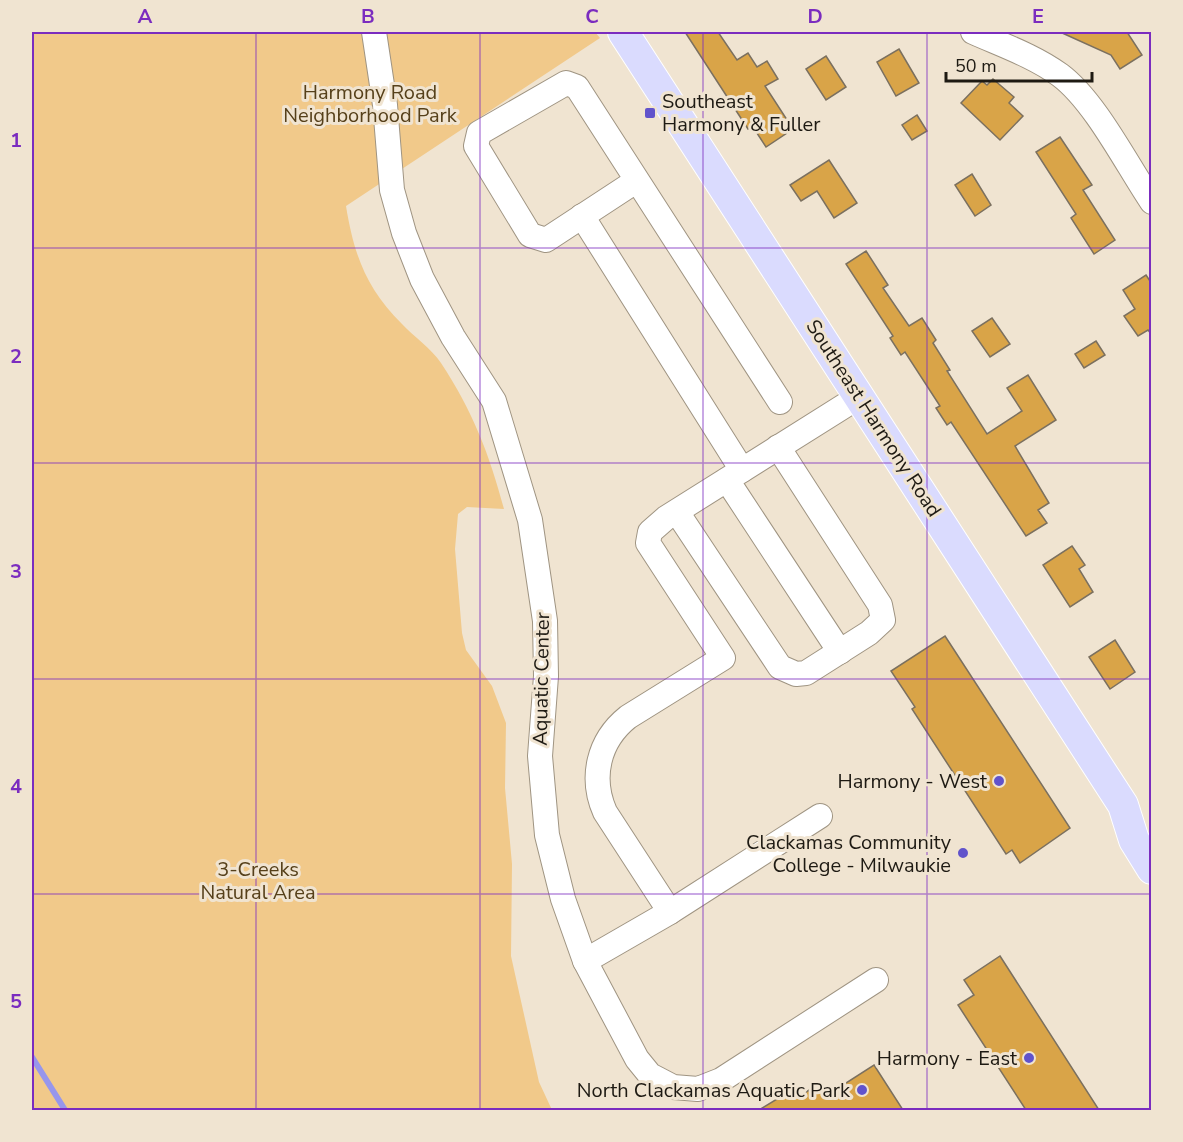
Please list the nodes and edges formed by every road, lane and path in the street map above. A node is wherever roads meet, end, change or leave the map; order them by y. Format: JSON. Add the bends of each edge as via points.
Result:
{"nodes":[{"id":1,"x":374,"y":32,"type":"edge"},
{"id":2,"x":623,"y":32,"type":"edge"},
{"id":3,"x":973,"y":32,"type":"edge"},
{"id":4,"x":636,"y":181,"type":"junction"},
{"id":5,"x":1152,"y":202,"type":"edge"},
{"id":6,"x":582,"y":216,"type":"junction"},
{"id":7,"x":860,"y":396,"type":"junction"},
{"id":8,"x":780,"y":402,"type":"dead end"},
{"id":9,"x":778,"y":447,"type":"junction"},
{"id":10,"x":734,"y":475,"type":"junction"},
{"id":11,"x":677,"y":512,"type":"junction"},
{"id":12,"x":840,"y":652,"type":"junction"},
{"id":13,"x":1124,"y":805,"type":"junction"},
{"id":14,"x":820,"y":816,"type":"dead end"},
{"id":15,"x":1152,"y":826,"type":"edge"},
{"id":16,"x":1152,"y":869,"type":"edge"},
{"id":17,"x":670,"y":912,"type":"junction"},
{"id":18,"x":585,"y":961,"type":"junction"},
{"id":19,"x":876,"y":981,"type":"dead end"}],
"edges":[{"from":1,"to":18,"type":"street","name":"Aquatic Center","via":[[392,190],[404,233],[422,279],[494,401],[530,520],[545,621],[546,676],[540,756],[547,835],[563,899]]},
{"from":2,"to":7,"type":"main road","name":"Southeast Harmony Road"},
{"from":3,"to":5,"type":"street","via":[[1028,56],[1070,84]]},
{"from":4,"to":6,"type":"street"},
{"from":4,"to":6,"type":"street","via":[[577,87],[566,83],[479,133],[476,146],[530,235],[546,240]]},
{"from":4,"to":8,"type":"street"},
{"from":6,"to":10,"type":"street"},
{"from":7,"to":9,"type":"street"},
{"from":7,"to":13,"type":"main road","name":"Southeast Harmony Road"},
{"from":9,"to":10,"type":"street"},
{"from":9,"to":12,"type":"street","via":[[880,605],[883,620]]},
{"from":10,"to":11,"type":"street"},
{"from":10,"to":12,"type":"street"},
{"from":11,"to":12,"type":"street","via":[[780,667],[796,674],[806,673]]},
{"from":11,"to":17,"type":"street","via":[[650,532],[648,543],[723,658],[614,728],[603,744],[598,766],[598,797],[605,812]]},
{"from":13,"to":15,"type":"main road","name":"Southeast Harmony Road"},
{"from":13,"to":16,"type":"main road","name":"Southeast Harmony Road","via":[[1134,840]]},
{"from":14,"to":17,"type":"street"},
{"from":17,"to":18,"type":"street"},
{"from":18,"to":19,"type":"street","name":"Aquatic Center","via":[[650,1076],[672,1087],[698,1089],[721,1080]]}]}
